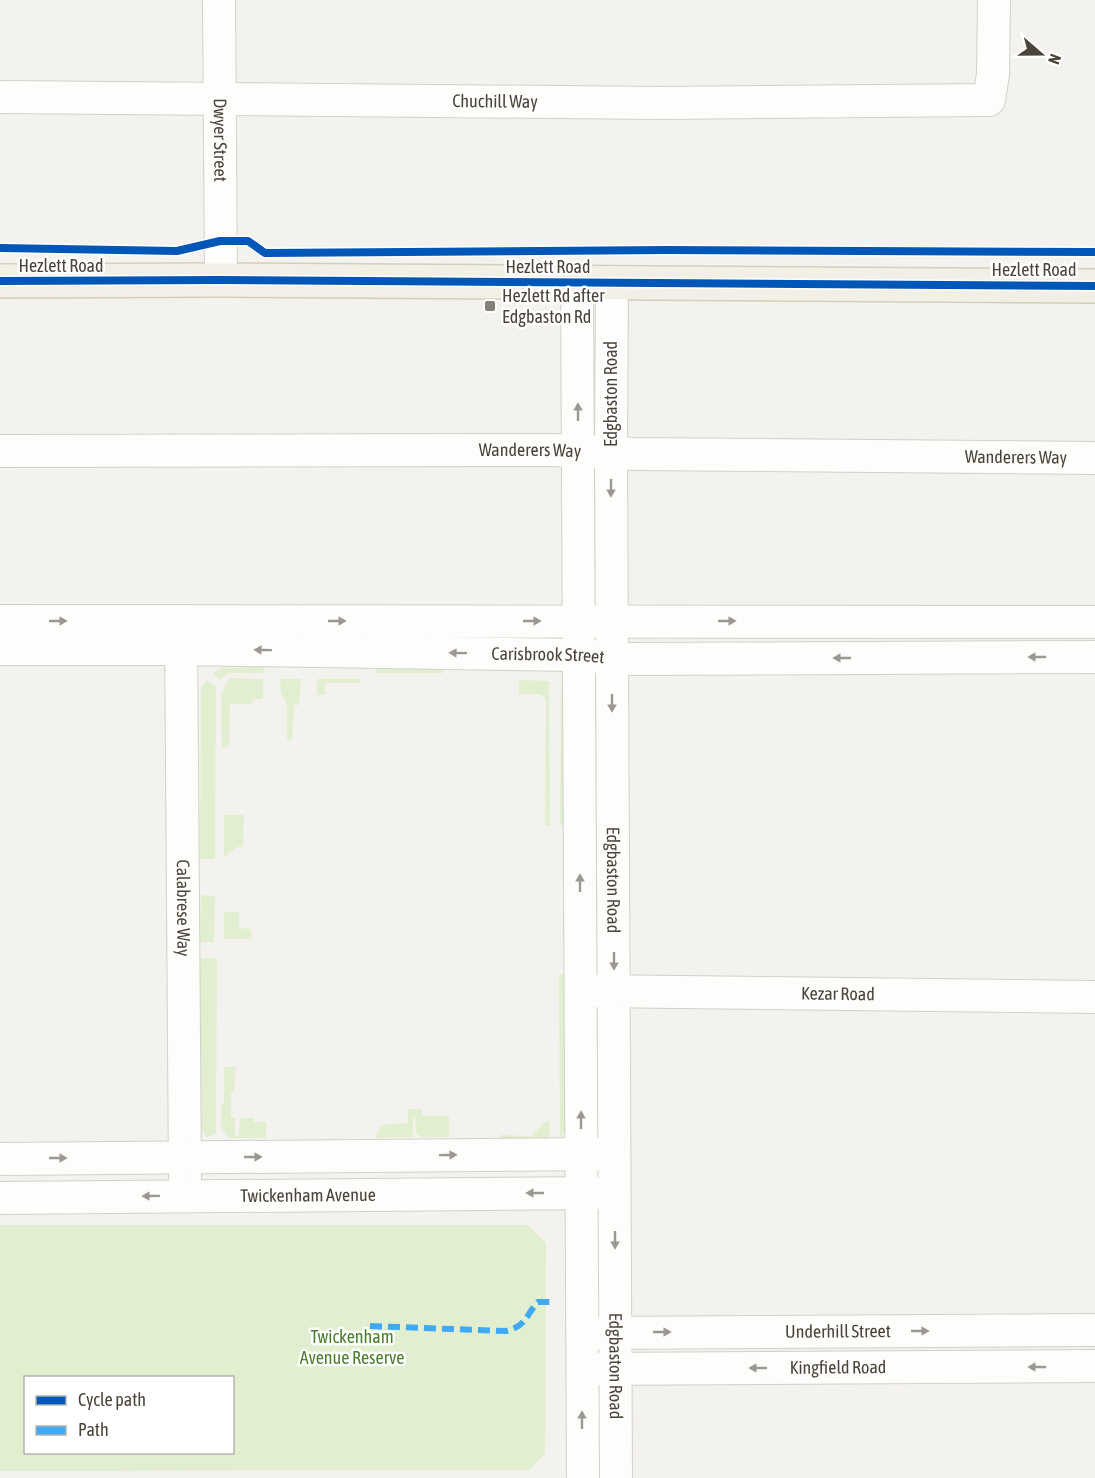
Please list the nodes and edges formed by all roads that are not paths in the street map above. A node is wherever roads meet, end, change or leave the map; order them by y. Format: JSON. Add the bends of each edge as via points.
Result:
{"nodes":[{"id":1,"x":219,"y":0,"type":"edge"},
{"id":2,"x":994,"y":0,"type":"edge"},
{"id":3,"x":0,"y":97,"type":"edge"},
{"id":4,"x":220,"y":99,"type":"junction"},
{"id":5,"x":221,"y":280,"type":"junction"},
{"id":6,"x":0,"y":281,"type":"edge"},
{"id":7,"x":577,"y":282,"type":"junction"},
{"id":8,"x":612,"y":282,"type":"junction"},
{"id":9,"x":1095,"y":286,"type":"edge"},
{"id":10,"x":0,"y":451,"type":"edge"},
{"id":11,"x":578,"y":452,"type":"junction"},
{"id":12,"x":611,"y":453,"type":"junction"},
{"id":13,"x":1095,"y":458,"type":"edge"},
{"id":14,"x":0,"y":621,"type":"edge"},
{"id":15,"x":612,"y":621,"type":"junction"},
{"id":16,"x":579,"y":622,"type":"junction"},
{"id":17,"x":1095,"y":622,"type":"edge"},
{"id":18,"x":181,"y":635,"type":"junction"},
{"id":19,"x":0,"y":649,"type":"edge"},
{"id":20,"x":579,"y":655,"type":"junction"},
{"id":21,"x":1095,"y":657,"type":"edge"},
{"id":22,"x":613,"y":658,"type":"junction"},
{"id":23,"x":580,"y":991,"type":"junction"},
{"id":24,"x":614,"y":992,"type":"junction"},
{"id":25,"x":1095,"y":997,"type":"edge"},
{"id":26,"x":615,"y":1154,"type":"junction"},
{"id":27,"x":581,"y":1155,"type":"junction"},
{"id":28,"x":185,"y":1158,"type":"junction"},
{"id":29,"x":0,"y":1159,"type":"edge"},
{"id":30,"x":615,"y":1192,"type":"junction"},
{"id":31,"x":581,"y":1193,"type":"junction"},
{"id":32,"x":186,"y":1196,"type":"junction"},
{"id":33,"x":0,"y":1198,"type":"edge"},
{"id":34,"x":1095,"y":1330,"type":"edge"},
{"id":35,"x":615,"y":1332,"type":"junction"},
{"id":36,"x":582,"y":1333,"type":"junction"},
{"id":37,"x":1095,"y":1366,"type":"edge"},
{"id":38,"x":582,"y":1369,"type":"junction"},
{"id":39,"x":615,"y":1369,"type":"junction"},
{"id":40,"x":583,"y":1478,"type":"edge"},
{"id":41,"x":616,"y":1478,"type":"edge"}],
"edges":[{"from":1,"to":4,"type":"street","name":"Dwyer Street"},
{"from":2,"to":4,"type":"street","name":"Chuchill Way","via":[[989,100],[661,103]]},
{"from":3,"to":4,"type":"street","name":"Chuchill Way"},
{"from":4,"to":5,"type":"street","name":"Dwyer Street"},
{"from":5,"to":6,"type":"main road","name":"Hezlett Road"},
{"from":5,"to":7,"type":"main road","name":"Hezlett Road"},
{"from":7,"to":8,"type":"main road","name":"Hezlett Road"},
{"from":11,"to":7,"type":"street","name":"Edgbaston Road","one_way":true},
{"from":8,"to":9,"type":"main road","name":"Hezlett Road"},
{"from":8,"to":12,"type":"street","name":"Edgbaston Road"},
{"from":10,"to":11,"type":"street","name":"Wanderers Way"},
{"from":11,"to":12,"type":"street","name":"Wanderers Way"},
{"from":11,"to":16,"type":"street","name":"Edgbaston Road"},
{"from":12,"to":13,"type":"street","name":"Wanderers Way"},
{"from":12,"to":15,"type":"street","name":"Edgbaston Road","one_way":true},
{"from":14,"to":18,"type":"street","name":"Carisbrook Street","one_way":true},
{"from":15,"to":16,"type":"street","name":"Carisbrook Street"},
{"from":15,"to":17,"type":"street","name":"Carisbrook Street","one_way":true},
{"from":15,"to":22,"type":"street","name":"Edgbaston Road"},
{"from":18,"to":16,"type":"street","name":"Carisbrook Street","one_way":true},
{"from":16,"to":20,"type":"street","name":"Edgbaston Road"},
{"from":18,"to":19,"type":"street","name":"Carisbrook Street"},
{"from":20,"to":18,"type":"street","name":"Carisbrook Street","one_way":true},
{"from":18,"to":28,"type":"street","name":"Calabrese Way"},
{"from":20,"to":22,"type":"street","name":"Carisbrook Street"},
{"from":23,"to":20,"type":"street","name":"Edgbaston Road","one_way":true},
{"from":21,"to":22,"type":"street","name":"Carisbrook Street","one_way":true},
{"from":22,"to":24,"type":"street","name":"Edgbaston Road","one_way":true},
{"from":23,"to":24,"type":"street","name":"Kezar Road"},
{"from":27,"to":23,"type":"street","name":"Edgbaston Road","one_way":true},
{"from":24,"to":25,"type":"street","name":"Kezar Road"},
{"from":24,"to":26,"type":"street","name":"Edgbaston Road"},
{"from":26,"to":27,"type":"street"},
{"from":26,"to":30,"type":"street","name":"Edgbaston Road"},
{"from":28,"to":27,"type":"street","one_way":true},
{"from":27,"to":31,"type":"street","name":"Edgbaston Road"},
{"from":29,"to":28,"type":"street","one_way":true},
{"from":28,"to":32,"type":"street","name":"Calabrese Way"},
{"from":30,"to":31,"type":"street","name":"Twickenham Avenue"},
{"from":30,"to":35,"type":"street","name":"Edgbaston Road","one_way":true},
{"from":31,"to":32,"type":"street","name":"Twickenham Avenue","one_way":true},
{"from":31,"to":36,"type":"street","name":"Edgbaston Road"},
{"from":32,"to":33,"type":"street","name":"Twickenham Avenue","one_way":true},
{"from":35,"to":34,"type":"street","name":"Underhill Street","one_way":true},
{"from":35,"to":36,"type":"street","name":"Underhill Street"},
{"from":35,"to":39,"type":"street","name":"Edgbaston Road"},
{"from":36,"to":38,"type":"street","name":"Edgbaston Road"},
{"from":37,"to":39,"type":"street","name":"Kingfield Road","one_way":true},
{"from":38,"to":39,"type":"street","name":"Kingfield Road"},
{"from":40,"to":38,"type":"street","name":"Edgbaston Road","one_way":true},
{"from":39,"to":41,"type":"street","name":"Edgbaston Road"}]}
